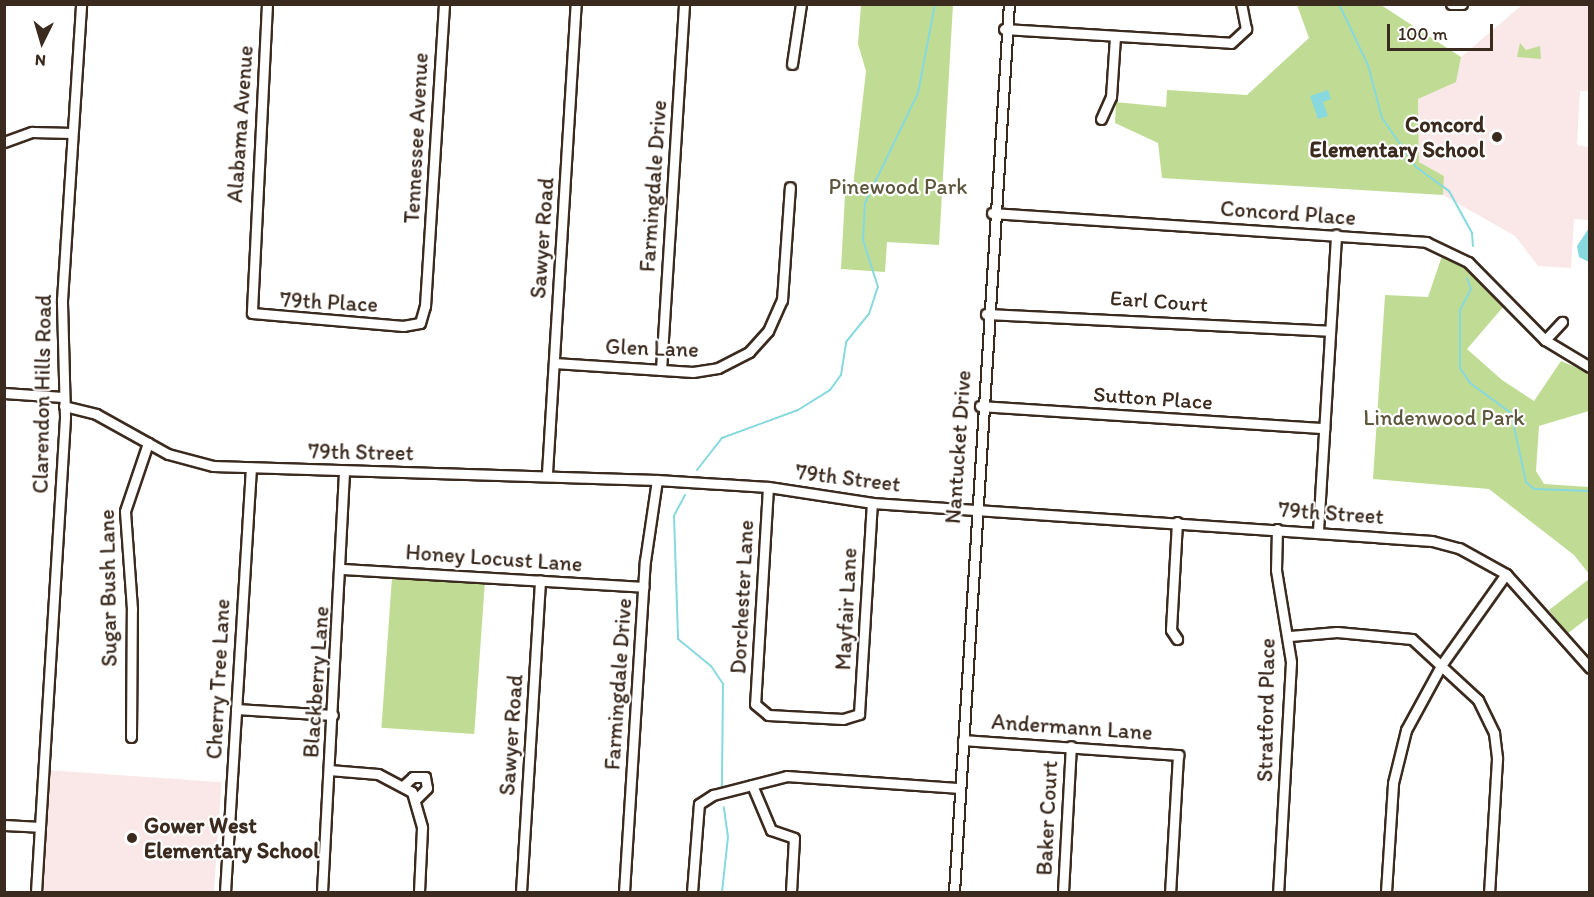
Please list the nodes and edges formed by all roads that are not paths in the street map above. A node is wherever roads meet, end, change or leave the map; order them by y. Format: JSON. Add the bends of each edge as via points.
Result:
{"nodes":[{"id":1,"x":81,"y":4,"type":"edge"},
{"id":2,"x":267,"y":4,"type":"edge"},
{"id":3,"x":444,"y":4,"type":"edge"},
{"id":4,"x":576,"y":4,"type":"edge"},
{"id":5,"x":684,"y":4,"type":"edge"},
{"id":6,"x":801,"y":4,"type":"edge"},
{"id":7,"x":1009,"y":4,"type":"edge"},
{"id":8,"x":1241,"y":4,"type":"edge"},
{"id":9,"x":1451,"y":4,"type":"edge"},
{"id":10,"x":1462,"y":4,"type":"edge"},
{"id":11,"x":1004,"y":29,"type":"junction"},
{"id":12,"x":1115,"y":36,"type":"junction"},
{"id":13,"x":792,"y":64,"type":"dead end"},
{"id":14,"x":1101,"y":119,"type":"dead end"},
{"id":15,"x":72,"y":133,"type":"junction"},
{"id":16,"x":4,"y":142,"type":"edge"},
{"id":17,"x":790,"y":187,"type":"dead end"},
{"id":18,"x":992,"y":213,"type":"junction"},
{"id":19,"x":1336,"y":235,"type":"junction"},
{"id":20,"x":252,"y":246,"type":"joint"},
{"id":21,"x":428,"y":273,"type":"joint"},
{"id":22,"x":986,"y":314,"type":"junction"},
{"id":23,"x":1562,"y":322,"type":"dead end"},
{"id":24,"x":1330,"y":332,"type":"junction"},
{"id":25,"x":1545,"y":340,"type":"junction"},
{"id":26,"x":554,"y":363,"type":"junction"},
{"id":27,"x":1590,"y":367,"type":"edge"},
{"id":28,"x":661,"y":370,"type":"junction"},
{"id":29,"x":4,"y":393,"type":"edge"},
{"id":30,"x":63,"y":401,"type":"junction"},
{"id":31,"x":980,"y":406,"type":"junction"},
{"id":32,"x":1324,"y":428,"type":"junction"},
{"id":33,"x":148,"y":443,"type":"junction"},
{"id":34,"x":251,"y":468,"type":"junction"},
{"id":35,"x":344,"y":473,"type":"junction"},
{"id":36,"x":547,"y":473,"type":"junction"},
{"id":37,"x":657,"y":480,"type":"junction"},
{"id":38,"x":768,"y":488,"type":"junction"},
{"id":39,"x":872,"y":503,"type":"junction"},
{"id":40,"x":973,"y":510,"type":"junction"},
{"id":41,"x":1177,"y":522,"type":"junction"},
{"id":42,"x":1276,"y":529,"type":"junction"},
{"id":43,"x":1318,"y":531,"type":"junction"},
{"id":44,"x":343,"y":568,"type":"junction"},
{"id":45,"x":1506,"y":574,"type":"junction"},
{"id":46,"x":540,"y":581,"type":"junction"},
{"id":47,"x":643,"y":587,"type":"junction"},
{"id":48,"x":1290,"y":636,"type":"junction"},
{"id":49,"x":1177,"y":639,"type":"dead end"},
{"id":50,"x":1442,"y":664,"type":"junction"},
{"id":51,"x":1590,"y":668,"type":"edge"},
{"id":52,"x":236,"y":709,"type":"junction"},
{"id":53,"x":333,"y":715,"type":"junction"},
{"id":54,"x":858,"y":717,"type":"joint"},
{"id":55,"x":131,"y":737,"type":"dead end"},
{"id":56,"x":963,"y":740,"type":"junction"},
{"id":57,"x":1071,"y":746,"type":"junction"},
{"id":58,"x":329,"y":770,"type":"junction"},
{"id":59,"x":404,"y":785,"type":"junction"},
{"id":60,"x":752,"y":785,"type":"junction"},
{"id":61,"x":960,"y":789,"type":"junction"},
{"id":62,"x":417,"y":798,"type":"junction"},
{"id":63,"x":4,"y":825,"type":"edge"},
{"id":64,"x":40,"y":827,"type":"junction"},
{"id":65,"x":36,"y":892,"type":"edge"},
{"id":66,"x":225,"y":892,"type":"edge"},
{"id":67,"x":322,"y":892,"type":"edge"},
{"id":68,"x":419,"y":892,"type":"edge"},
{"id":69,"x":521,"y":892,"type":"edge"},
{"id":70,"x":624,"y":892,"type":"edge"},
{"id":71,"x":692,"y":892,"type":"edge"},
{"id":72,"x":791,"y":892,"type":"edge"},
{"id":73,"x":954,"y":892,"type":"edge"},
{"id":74,"x":1063,"y":892,"type":"edge"},
{"id":75,"x":1170,"y":892,"type":"edge"},
{"id":76,"x":1278,"y":892,"type":"edge"},
{"id":77,"x":1386,"y":892,"type":"edge"},
{"id":78,"x":1489,"y":892,"type":"edge"}],
"edges":[{"from":1,"to":15,"type":"street","name":"Clarendon Hills Road"},
{"from":2,"to":20,"type":"street","name":"Alabama Avenue"},
{"from":3,"to":21,"type":"street","name":"Tennessee Avenue"},
{"from":4,"to":26,"type":"street","name":"Sawyer Road"},
{"from":5,"to":28,"type":"street","name":"Farmingdale Drive"},
{"from":6,"to":13,"type":"street"},
{"from":7,"to":11,"type":"street","name":"Nantucket Drive"},
{"from":8,"to":12,"type":"street","via":[[1246,23],[1240,39],[1226,43]]},
{"from":9,"to":10,"type":"street"},
{"from":11,"to":12,"type":"street"},
{"from":11,"to":18,"type":"street","name":"Nantucket Drive"},
{"from":12,"to":14,"type":"street","via":[[1111,97]]},
{"from":15,"to":16,"type":"street","via":[[32,132]]},
{"from":15,"to":30,"type":"street","name":"Clarendon Hills Road","via":[[62,300]]},
{"from":17,"to":28,"type":"street","name":"Glen Lane","via":[[782,300],[768,330],[749,352],[727,365],[701,371]]},
{"from":18,"to":19,"type":"street","name":"Concord Place"},
{"from":18,"to":22,"type":"street","name":"Nantucket Drive"},
{"from":19,"to":24,"type":"street"},
{"from":19,"to":25,"type":"street","name":"Concord Place","via":[[1418,241],[1450,251],[1475,267]]},
{"from":20,"to":21,"type":"street","name":"79th Place","via":[[249,304],[262,318],[412,326],[423,317]]},
{"from":22,"to":24,"type":"street","name":"Earl Court"},
{"from":22,"to":31,"type":"street","name":"Nantucket Drive"},
{"from":23,"to":25,"type":"street"},
{"from":24,"to":32,"type":"street"},
{"from":25,"to":27,"type":"street","name":"Concord Place"},
{"from":26,"to":28,"type":"street","name":"Glen Lane"},
{"from":26,"to":36,"type":"street","name":"Sawyer Road"},
{"from":29,"to":30,"type":"street","name":"79th Street"},
{"from":30,"to":33,"type":"street","name":"79th Street"},
{"from":30,"to":64,"type":"street","name":"Clarendon Hills Road"},
{"from":31,"to":32,"type":"street","name":"Sutton Place"},
{"from":31,"to":40,"type":"street","name":"Nantucket Drive"},
{"from":32,"to":43,"type":"street"},
{"from":33,"to":34,"type":"street","name":"79th Street","via":[[193,462]]},
{"from":33,"to":55,"type":"street","name":"Sugar Bush Lane","via":[[125,511],[132,609]]},
{"from":34,"to":35,"type":"street","name":"79th Street"},
{"from":34,"to":52,"type":"street","name":"Cherry Tree Lane"},
{"from":35,"to":36,"type":"street","name":"79th Street"},
{"from":35,"to":44,"type":"street","name":"Blackberry Lane"},
{"from":36,"to":37,"type":"street","name":"79th Street"},
{"from":37,"to":38,"type":"street","name":"79th Street"},
{"from":37,"to":47,"type":"street","name":"Farmingdale Drive"},
{"from":38,"to":39,"type":"street","name":"79th Street"},
{"from":38,"to":54,"type":"street","name":"Dorchester Lane","via":[[757,709],[768,715]]},
{"from":39,"to":40,"type":"street","name":"79th Street"},
{"from":39,"to":54,"type":"street","name":"Mayfair Lane"},
{"from":40,"to":41,"type":"street","name":"79th Street"},
{"from":40,"to":56,"type":"street","name":"Nantucket Drive"},
{"from":41,"to":42,"type":"street","name":"79th Street"},
{"from":41,"to":49,"type":"street","via":[[1171,630]]},
{"from":42,"to":43,"type":"street","name":"79th Street"},
{"from":42,"to":48,"type":"street","name":"Stratford Place","via":[[1278,583]]},
{"from":43,"to":45,"type":"street","name":"79th Street","via":[[1445,544]]},
{"from":44,"to":46,"type":"street","name":"Honey Locust Lane"},
{"from":44,"to":53,"type":"street","name":"Blackberry Lane"},
{"from":45,"to":50,"type":"street"},
{"from":45,"to":51,"type":"street","name":"79th Street"},
{"from":46,"to":47,"type":"street","name":"Honey Locust Lane"},
{"from":46,"to":69,"type":"street","name":"Sawyer Road"},
{"from":47,"to":70,"type":"street","name":"Farmingdale Drive"},
{"from":48,"to":50,"type":"street","via":[[1395,635],[1420,643]]},
{"from":48,"to":76,"type":"street","name":"Stratford Place"},
{"from":50,"to":77,"type":"street","via":[[1416,707],[1398,757]]},
{"from":50,"to":78,"type":"street","via":[[1478,700],[1495,739]]},
{"from":52,"to":53,"type":"street"},
{"from":52,"to":66,"type":"street","name":"Cherry Tree Lane"},
{"from":53,"to":58,"type":"street","name":"Blackberry Lane"},
{"from":56,"to":57,"type":"street","name":"Andermann Lane"},
{"from":56,"to":61,"type":"street","name":"Nantucket Drive"},
{"from":57,"to":74,"type":"street","name":"Baker Court"},
{"from":57,"to":75,"type":"street","name":"Andermann Lane","via":[[1178,755]]},
{"from":58,"to":59,"type":"street","via":[[378,774]]},
{"from":58,"to":67,"type":"street","name":"Blackberry Lane"},
{"from":59,"to":62,"type":"street"},
{"from":59,"to":62,"type":"street","via":[[413,777],[425,777],[427,788]]},
{"from":60,"to":61,"type":"street","via":[[787,776]]},
{"from":60,"to":71,"type":"street","via":[[699,804]]},
{"from":60,"to":72,"type":"street","via":[[771,830],[794,838]]},
{"from":61,"to":73,"type":"street","name":"Nantucket Drive"},
{"from":62,"to":68,"type":"street","via":[[422,828]]},
{"from":63,"to":64,"type":"street"},
{"from":64,"to":65,"type":"street","name":"Clarendon Hills Road"}]}
